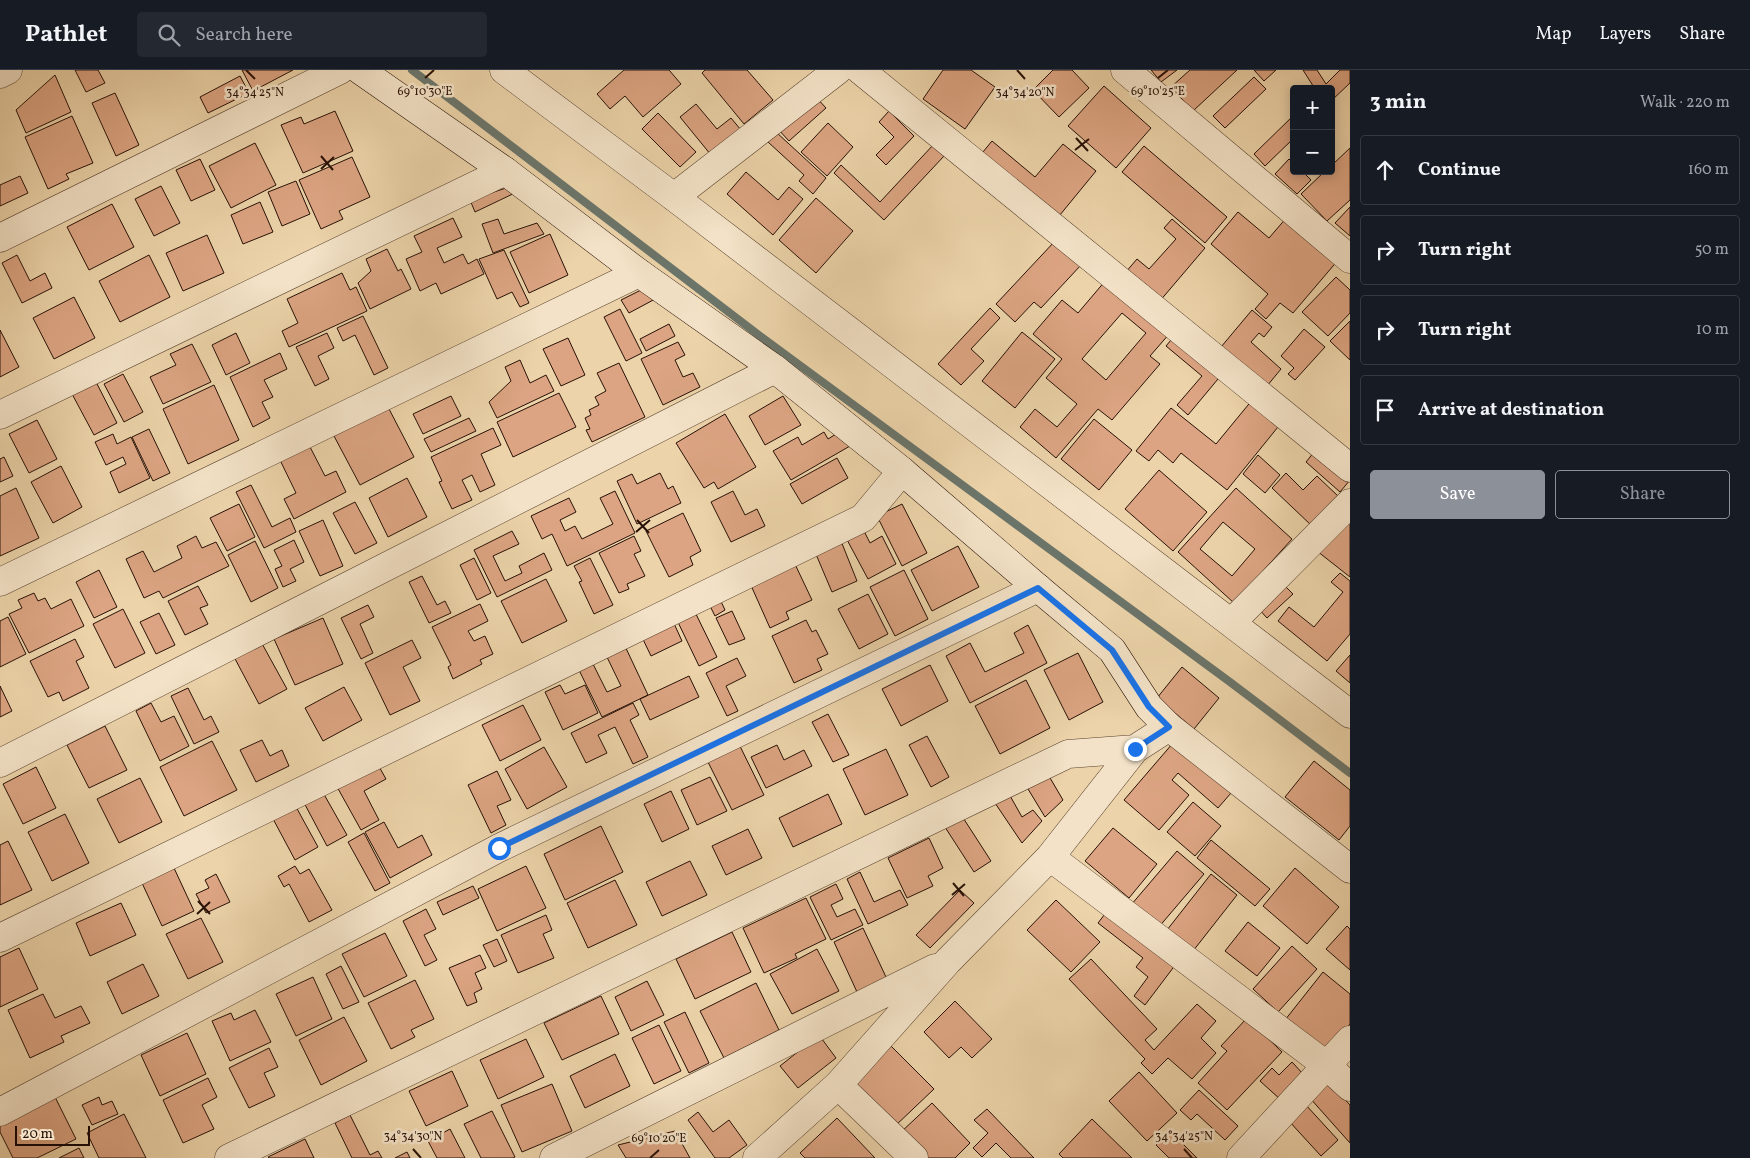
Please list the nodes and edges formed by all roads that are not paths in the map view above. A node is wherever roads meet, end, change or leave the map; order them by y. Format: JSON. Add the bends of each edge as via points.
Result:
{"nodes":[{"id":1,"x":8,"y":70,"type":"edge"},
{"id":2,"x":340,"y":70,"type":"edge"},
{"id":3,"x":360,"y":70,"type":"edge"},
{"id":4,"x":504,"y":70,"type":"edge"},
{"id":5,"x":838,"y":70,"type":"edge"},
{"id":6,"x":860,"y":70,"type":"edge"},
{"id":7,"x":1125,"y":70,"type":"edge"},
{"id":8,"x":0,"y":74,"type":"edge"},
{"id":9,"x":505,"y":171,"type":"junction"},
{"id":10,"x":674,"y":197,"type":"junction"},
{"id":11,"x":0,"y":238,"type":"edge"},
{"id":12,"x":1350,"y":259,"type":"edge"},
{"id":13,"x":639,"y":273,"type":"junction"},
{"id":14,"x":775,"y":369,"type":"junction"},
{"id":15,"x":0,"y":415,"type":"edge"},
{"id":16,"x":1350,"y":468,"type":"edge"},
{"id":17,"x":902,"y":471,"type":"junction"},
{"id":18,"x":1350,"y":502,"type":"edge"},
{"id":19,"x":0,"y":582,"type":"edge"},
{"id":20,"x":1038,"y":588,"type":"junction"},
{"id":21,"x":1232,"y":623,"type":"junction"},
{"id":22,"x":1350,"y":714,"type":"edge"},
{"id":23,"x":1169,"y":727,"type":"junction"},
{"id":24,"x":1135,"y":749,"type":"junction"},
{"id":25,"x":0,"y":763,"type":"edge"},
{"id":26,"x":1050,"y":857,"type":"junction"},
{"id":27,"x":1350,"y":869,"type":"edge"},
{"id":28,"x":0,"y":938,"type":"edge"},
{"id":29,"x":948,"y":961,"type":"junction"},
{"id":30,"x":1350,"y":1040,"type":"edge"},
{"id":31,"x":1326,"y":1065,"type":"junction"},
{"id":32,"x":838,"y":1086,"type":"junction"},
{"id":33,"x":1350,"y":1087,"type":"edge"},
{"id":34,"x":0,"y":1112,"type":"edge"},
{"id":35,"x":229,"y":1158,"type":"edge"},
{"id":36,"x":554,"y":1158,"type":"edge"},
{"id":37,"x":756,"y":1158,"type":"edge"},
{"id":38,"x":914,"y":1158,"type":"edge"},
{"id":39,"x":1241,"y":1158,"type":"edge"}],
"edges":[{"from":1,"to":8,"type":"street"},
{"from":2,"to":11,"type":"street"},
{"from":3,"to":9,"type":"street"},
{"from":4,"to":10,"type":"street"},
{"from":5,"to":10,"type":"street"},
{"from":6,"to":16,"type":"street"},
{"from":7,"to":12,"type":"street"},
{"from":9,"to":13,"type":"street"},
{"from":9,"to":15,"type":"street"},
{"from":10,"to":21,"type":"street"},
{"from":13,"to":14,"type":"street"},
{"from":13,"to":19,"type":"street"},
{"from":14,"to":17,"type":"street"},
{"from":14,"to":25,"type":"street"},
{"from":17,"to":20,"type":"street"},
{"from":17,"to":28,"type":"street","via":[[863,518]]},
{"from":18,"to":21,"type":"street"},
{"from":20,"to":23,"type":"street","via":[[1112,650],[1149,707]]},
{"from":20,"to":34,"type":"street","via":[[499,848]]},
{"from":21,"to":22,"type":"street"},
{"from":23,"to":24,"type":"street"},
{"from":23,"to":27,"type":"street"},
{"from":24,"to":26,"type":"street"},
{"from":24,"to":35,"type":"street","via":[[1068,754]]},
{"from":26,"to":29,"type":"street"},
{"from":26,"to":31,"type":"street"},
{"from":29,"to":32,"type":"street"},
{"from":29,"to":36,"type":"street"},
{"from":30,"to":31,"type":"street"},
{"from":31,"to":33,"type":"street"},
{"from":31,"to":39,"type":"street"},
{"from":32,"to":37,"type":"street"},
{"from":32,"to":38,"type":"street"}]}
